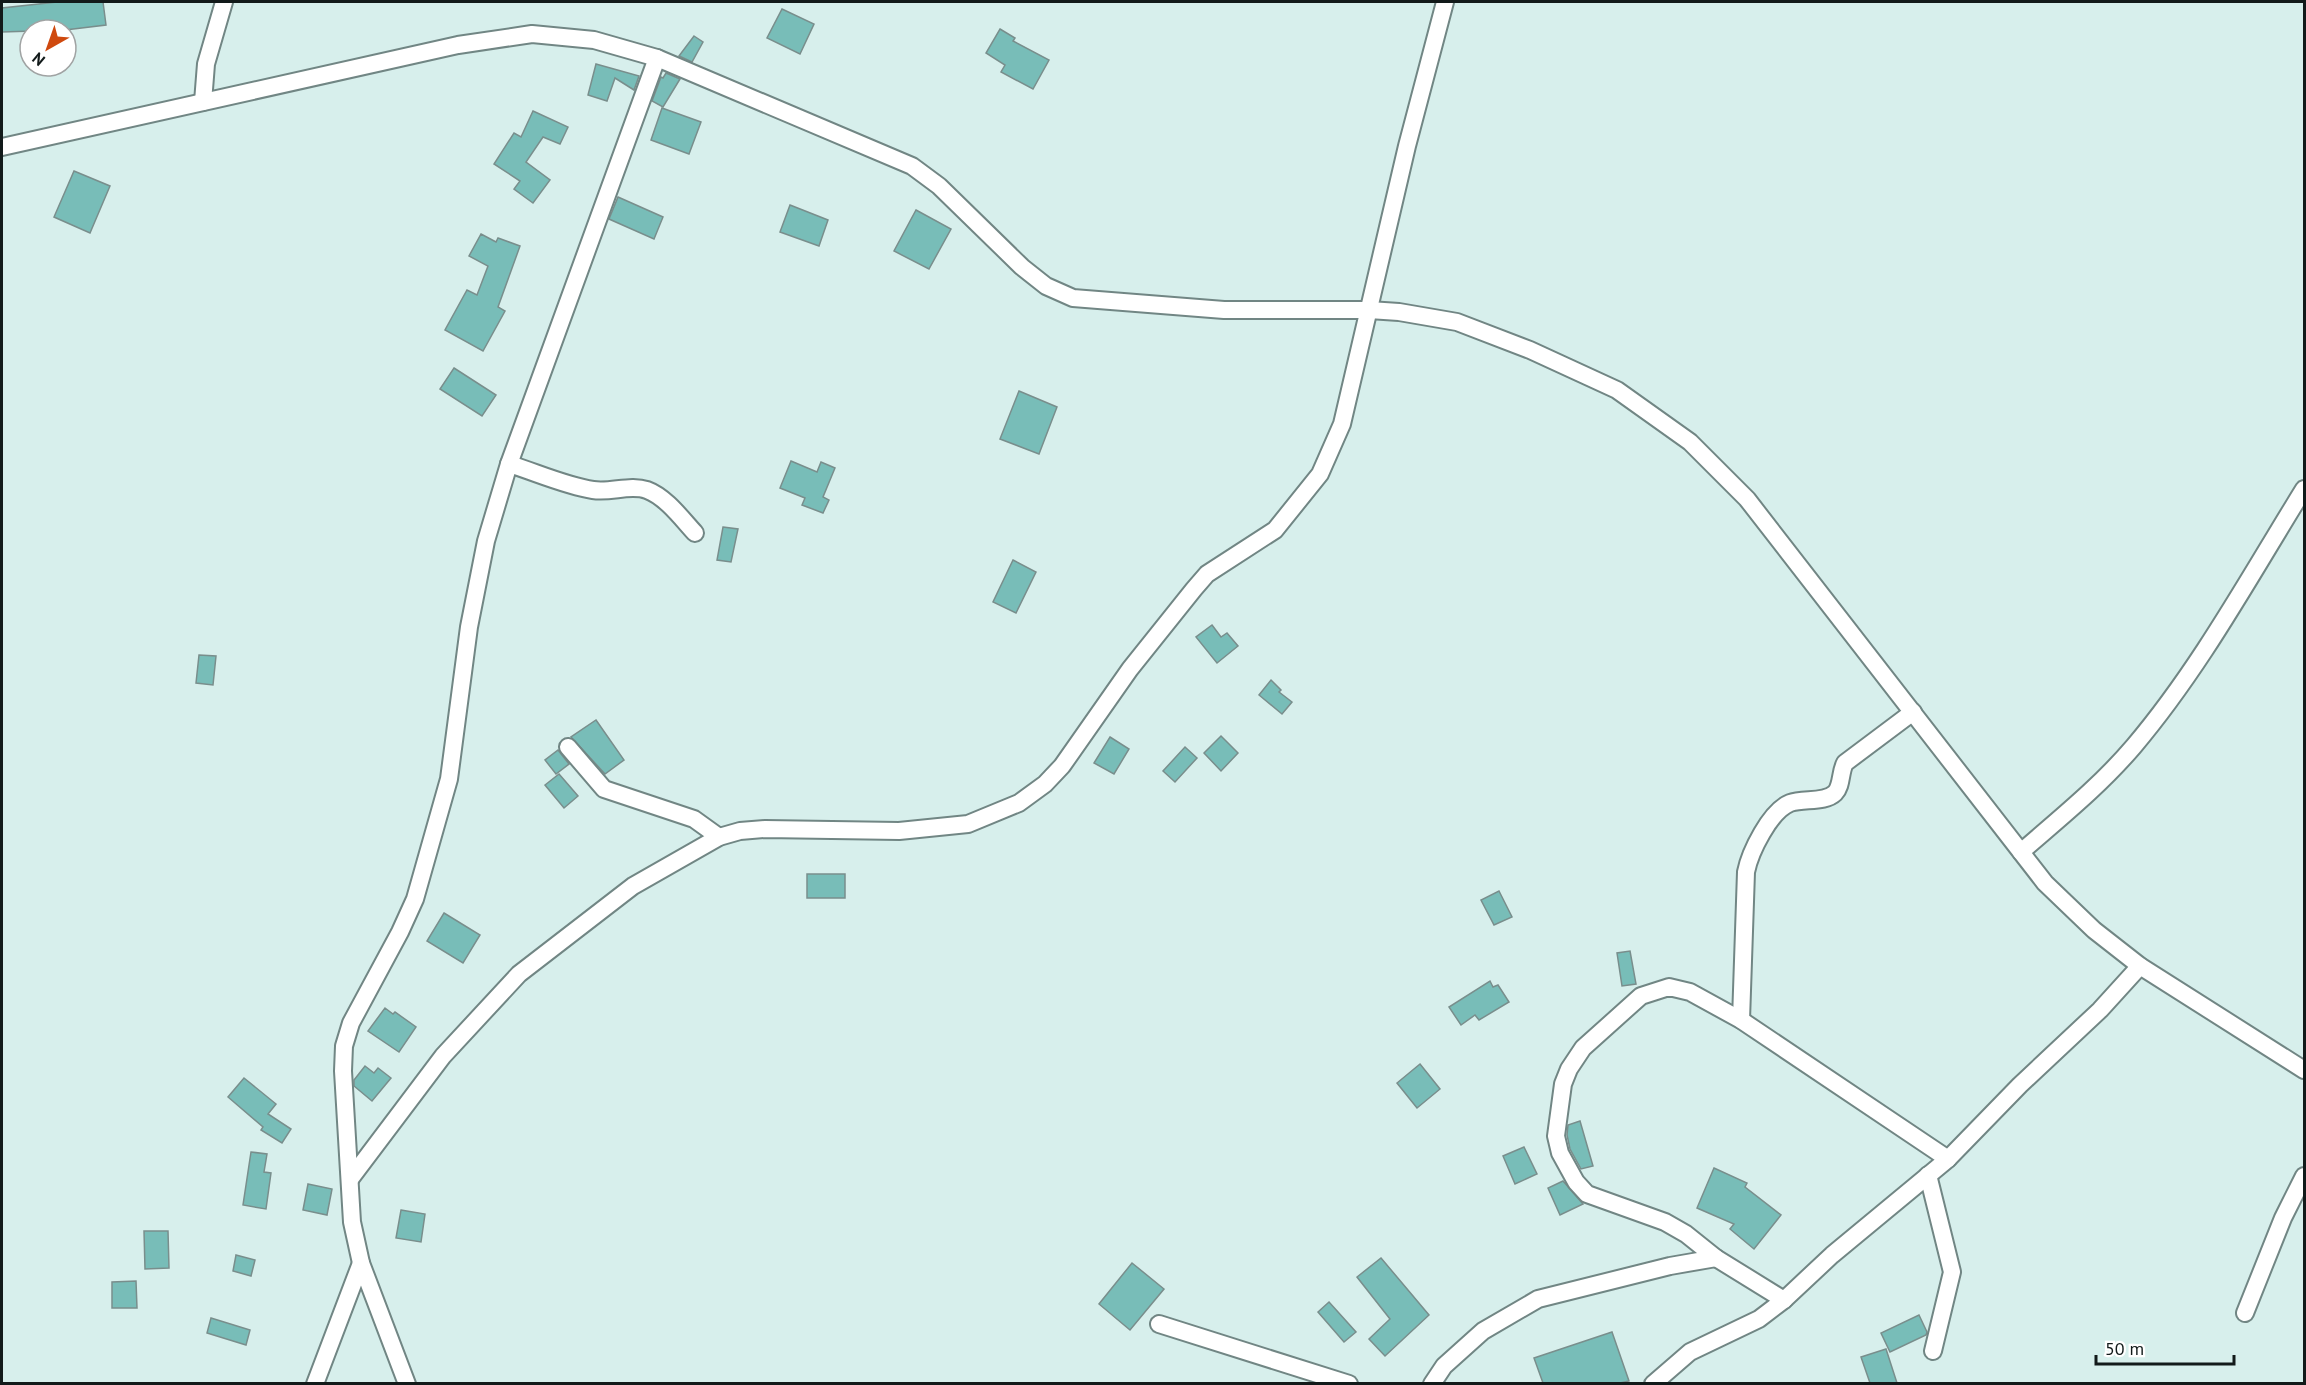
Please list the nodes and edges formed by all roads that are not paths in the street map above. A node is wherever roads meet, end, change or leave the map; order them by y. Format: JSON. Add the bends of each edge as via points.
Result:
{"nodes":[{"id":1,"x":224,"y":2,"type":"edge"},
{"id":2,"x":1445,"y":2,"type":"edge"},
{"id":3,"x":657,"y":58,"type":"junction"},
{"id":4,"x":203,"y":102,"type":"junction"},
{"id":5,"x":2,"y":147,"type":"edge"},
{"id":6,"x":1369,"y":310,"type":"junction"},
{"id":7,"x":509,"y":464,"type":"junction"},
{"id":8,"x":2304,"y":489,"type":"edge"},
{"id":9,"x":695,"y":533,"type":"dead end"},
{"id":10,"x":1912,"y":712,"type":"junction"},
{"id":11,"x":568,"y":747,"type":"dead end"},
{"id":12,"x":719,"y":837,"type":"junction"},
{"id":13,"x":2021,"y":852,"type":"junction"},
{"id":14,"x":2140,"y":966,"type":"junction"},
{"id":15,"x":1741,"y":1020,"type":"junction"},
{"id":16,"x":2304,"y":1070,"type":"edge"},
{"id":17,"x":1948,"y":1159,"type":"junction"},
{"id":18,"x":1928,"y":1175,"type":"junction"},
{"id":19,"x":2304,"y":1176,"type":"edge"},
{"id":20,"x":351,"y":1178,"type":"junction"},
{"id":21,"x":1716,"y":1258,"type":"junction"},
{"id":22,"x":361,"y":1263,"type":"junction"},
{"id":23,"x":1784,"y":1300,"type":"junction"},
{"id":24,"x":2245,"y":1313,"type":"dead end"},
{"id":25,"x":1159,"y":1324,"type":"dead end"},
{"id":26,"x":1933,"y":1352,"type":"dead end"},
{"id":27,"x":315,"y":1383,"type":"edge"},
{"id":28,"x":407,"y":1383,"type":"edge"},
{"id":29,"x":1349,"y":1383,"type":"edge"},
{"id":30,"x":1432,"y":1383,"type":"edge"},
{"id":31,"x":1653,"y":1383,"type":"edge"}],
"edges":[{"from":1,"to":4,"type":"street","via":[[206,64]]},
{"from":2,"to":6,"type":"street"},
{"from":3,"to":4,"type":"street","via":[[594,40],[532,34],[458,45]]},
{"from":3,"to":6,"type":"street","via":[[912,165],[1022,267],[1046,286],[1073,298],[1224,310]]},
{"from":3,"to":7,"type":"street"},
{"from":4,"to":5,"type":"street"},
{"from":6,"to":10,"type":"street","via":[[1457,322],[1530,350],[1617,390],[1690,442],[1747,499]]},
{"from":6,"to":12,"type":"street","via":[[1342,424],[1320,474],[1275,530],[1207,574],[1045,784],[1019,803],[968,824],[899,831],[765,829]]},
{"from":7,"to":9,"type":"street","via":[[591,490],[648,490]]},
{"from":7,"to":20,"type":"street","via":[[486,541],[469,627],[449,779],[415,899],[351,1023],[344,1046]]},
{"from":8,"to":13,"type":"street","via":[[2185,680],[2134,746],[2107,776]]},
{"from":10,"to":13,"type":"street"},
{"from":10,"to":15,"type":"street","via":[[1845,763],[1833,795],[1791,802],[1780,809],[1752,851],[1746,872]]},
{"from":11,"to":12,"type":"street","via":[[604,789],[694,819]]},
{"from":12,"to":20,"type":"street","via":[[633,886],[519,974],[443,1056]]},
{"from":13,"to":14,"type":"street","via":[[2045,883],[2094,930]]},
{"from":14,"to":16,"type":"street"},
{"from":14,"to":17,"type":"street"},
{"from":15,"to":17,"type":"street"},
{"from":15,"to":21,"type":"street","via":[[1690,992],[1670,987],[1641,996],[1583,1048],[1569,1069],[1563,1084],[1556,1137],[1560,1153],[1587,1194],[1665,1222]]},
{"from":17,"to":18,"type":"street"},
{"from":18,"to":23,"type":"street"},
{"from":18,"to":26,"type":"street","via":[[1952,1272]]},
{"from":19,"to":24,"type":"street"},
{"from":20,"to":22,"type":"street","via":[[352,1222]]},
{"from":21,"to":23,"type":"street"},
{"from":21,"to":30,"type":"street","via":[[1539,1299],[1484,1331],[1444,1366]]},
{"from":22,"to":27,"type":"street"},
{"from":22,"to":28,"type":"street"},
{"from":23,"to":31,"type":"street","via":[[1759,1319],[1690,1352]]},
{"from":25,"to":29,"type":"street"}]}
